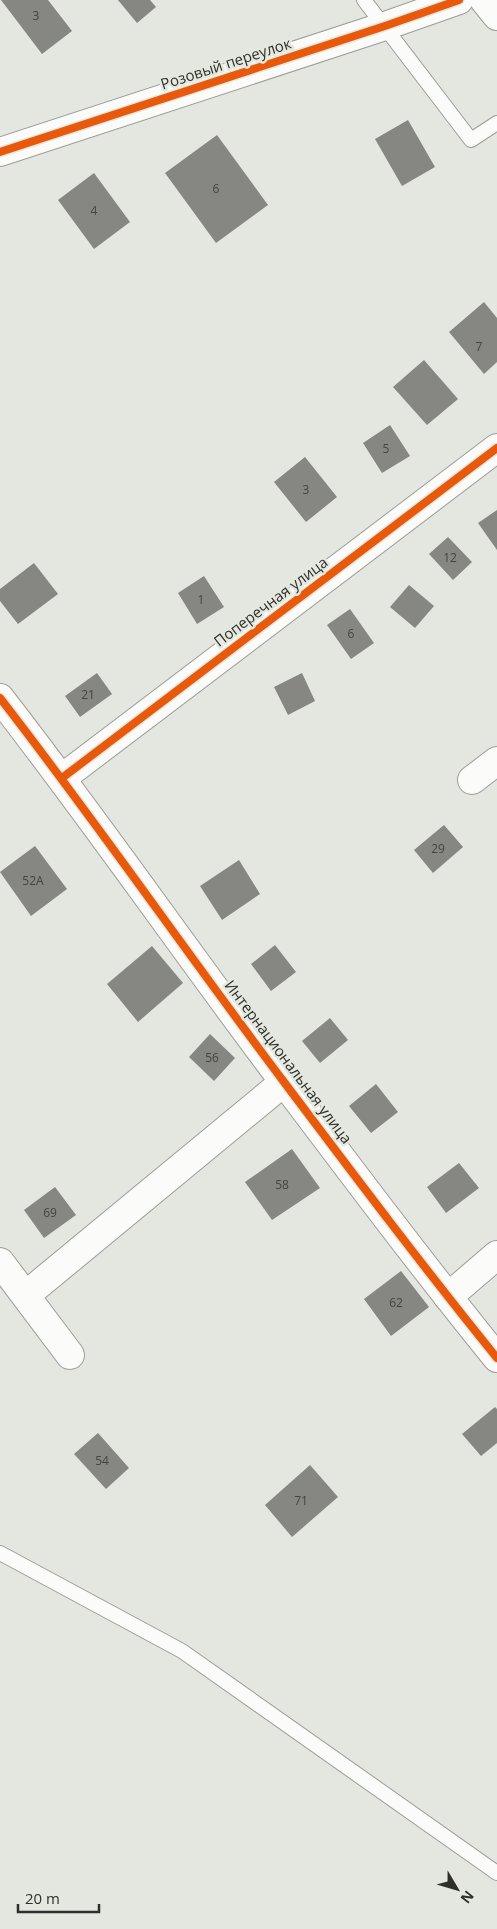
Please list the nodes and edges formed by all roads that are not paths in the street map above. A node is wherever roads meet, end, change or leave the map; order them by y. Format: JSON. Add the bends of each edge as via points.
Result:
{"nodes":[{"id":1,"x":364,"y":0,"type":"edge"},
{"id":2,"x":459,"y":0,"type":"edge"},
{"id":3,"x":484,"y":0,"type":"edge"},
{"id":4,"x":497,"y":16,"type":"edge"},
{"id":5,"x":384,"y":26,"type":"junction"},
{"id":6,"x":497,"y":123,"type":"edge"},
{"id":7,"x":0,"y":152,"type":"edge"},
{"id":8,"x":497,"y":448,"type":"edge"},
{"id":9,"x":0,"y":698,"type":"edge"},
{"id":10,"x":497,"y":761,"type":"edge"},
{"id":11,"x":62,"y":778,"type":"junction"},
{"id":12,"x":472,"y":780,"type":"dead end"},
{"id":13,"x":284,"y":1082,"type":"junction"},
{"id":14,"x":497,"y":1255,"type":"edge"},
{"id":15,"x":0,"y":1262,"type":"edge"},
{"id":16,"x":26,"y":1295,"type":"junction"},
{"id":17,"x":448,"y":1297,"type":"junction"},
{"id":18,"x":70,"y":1355,"type":"dead end"},
{"id":19,"x":497,"y":1358,"type":"edge"},
{"id":20,"x":0,"y":1553,"type":"edge"},
{"id":21,"x":497,"y":1873,"type":"edge"}],
"edges":[{"from":1,"to":5,"type":"lane"},
{"from":2,"to":5,"type":"street","name":"Розовый переулок"},
{"from":3,"to":4,"type":"street"},
{"from":5,"to":6,"type":"lane","via":[[471,140]]},
{"from":5,"to":7,"type":"street","name":"Розовый переулок"},
{"from":8,"to":11,"type":"street","name":"Поперечная улица"},
{"from":9,"to":11,"type":"street","name":"Интернациональная улица"},
{"from":10,"to":12,"type":"street"},
{"from":11,"to":13,"type":"street","name":"Интернациональная улица"},
{"from":13,"to":16,"type":"street"},
{"from":13,"to":17,"type":"street","name":"Интернациональная улица"},
{"from":14,"to":17,"type":"street"},
{"from":15,"to":16,"type":"street"},
{"from":16,"to":18,"type":"street"},
{"from":17,"to":19,"type":"street","name":"Интернациональная улица"},
{"from":20,"to":21,"type":"lane","via":[[182,1651]]}]}
